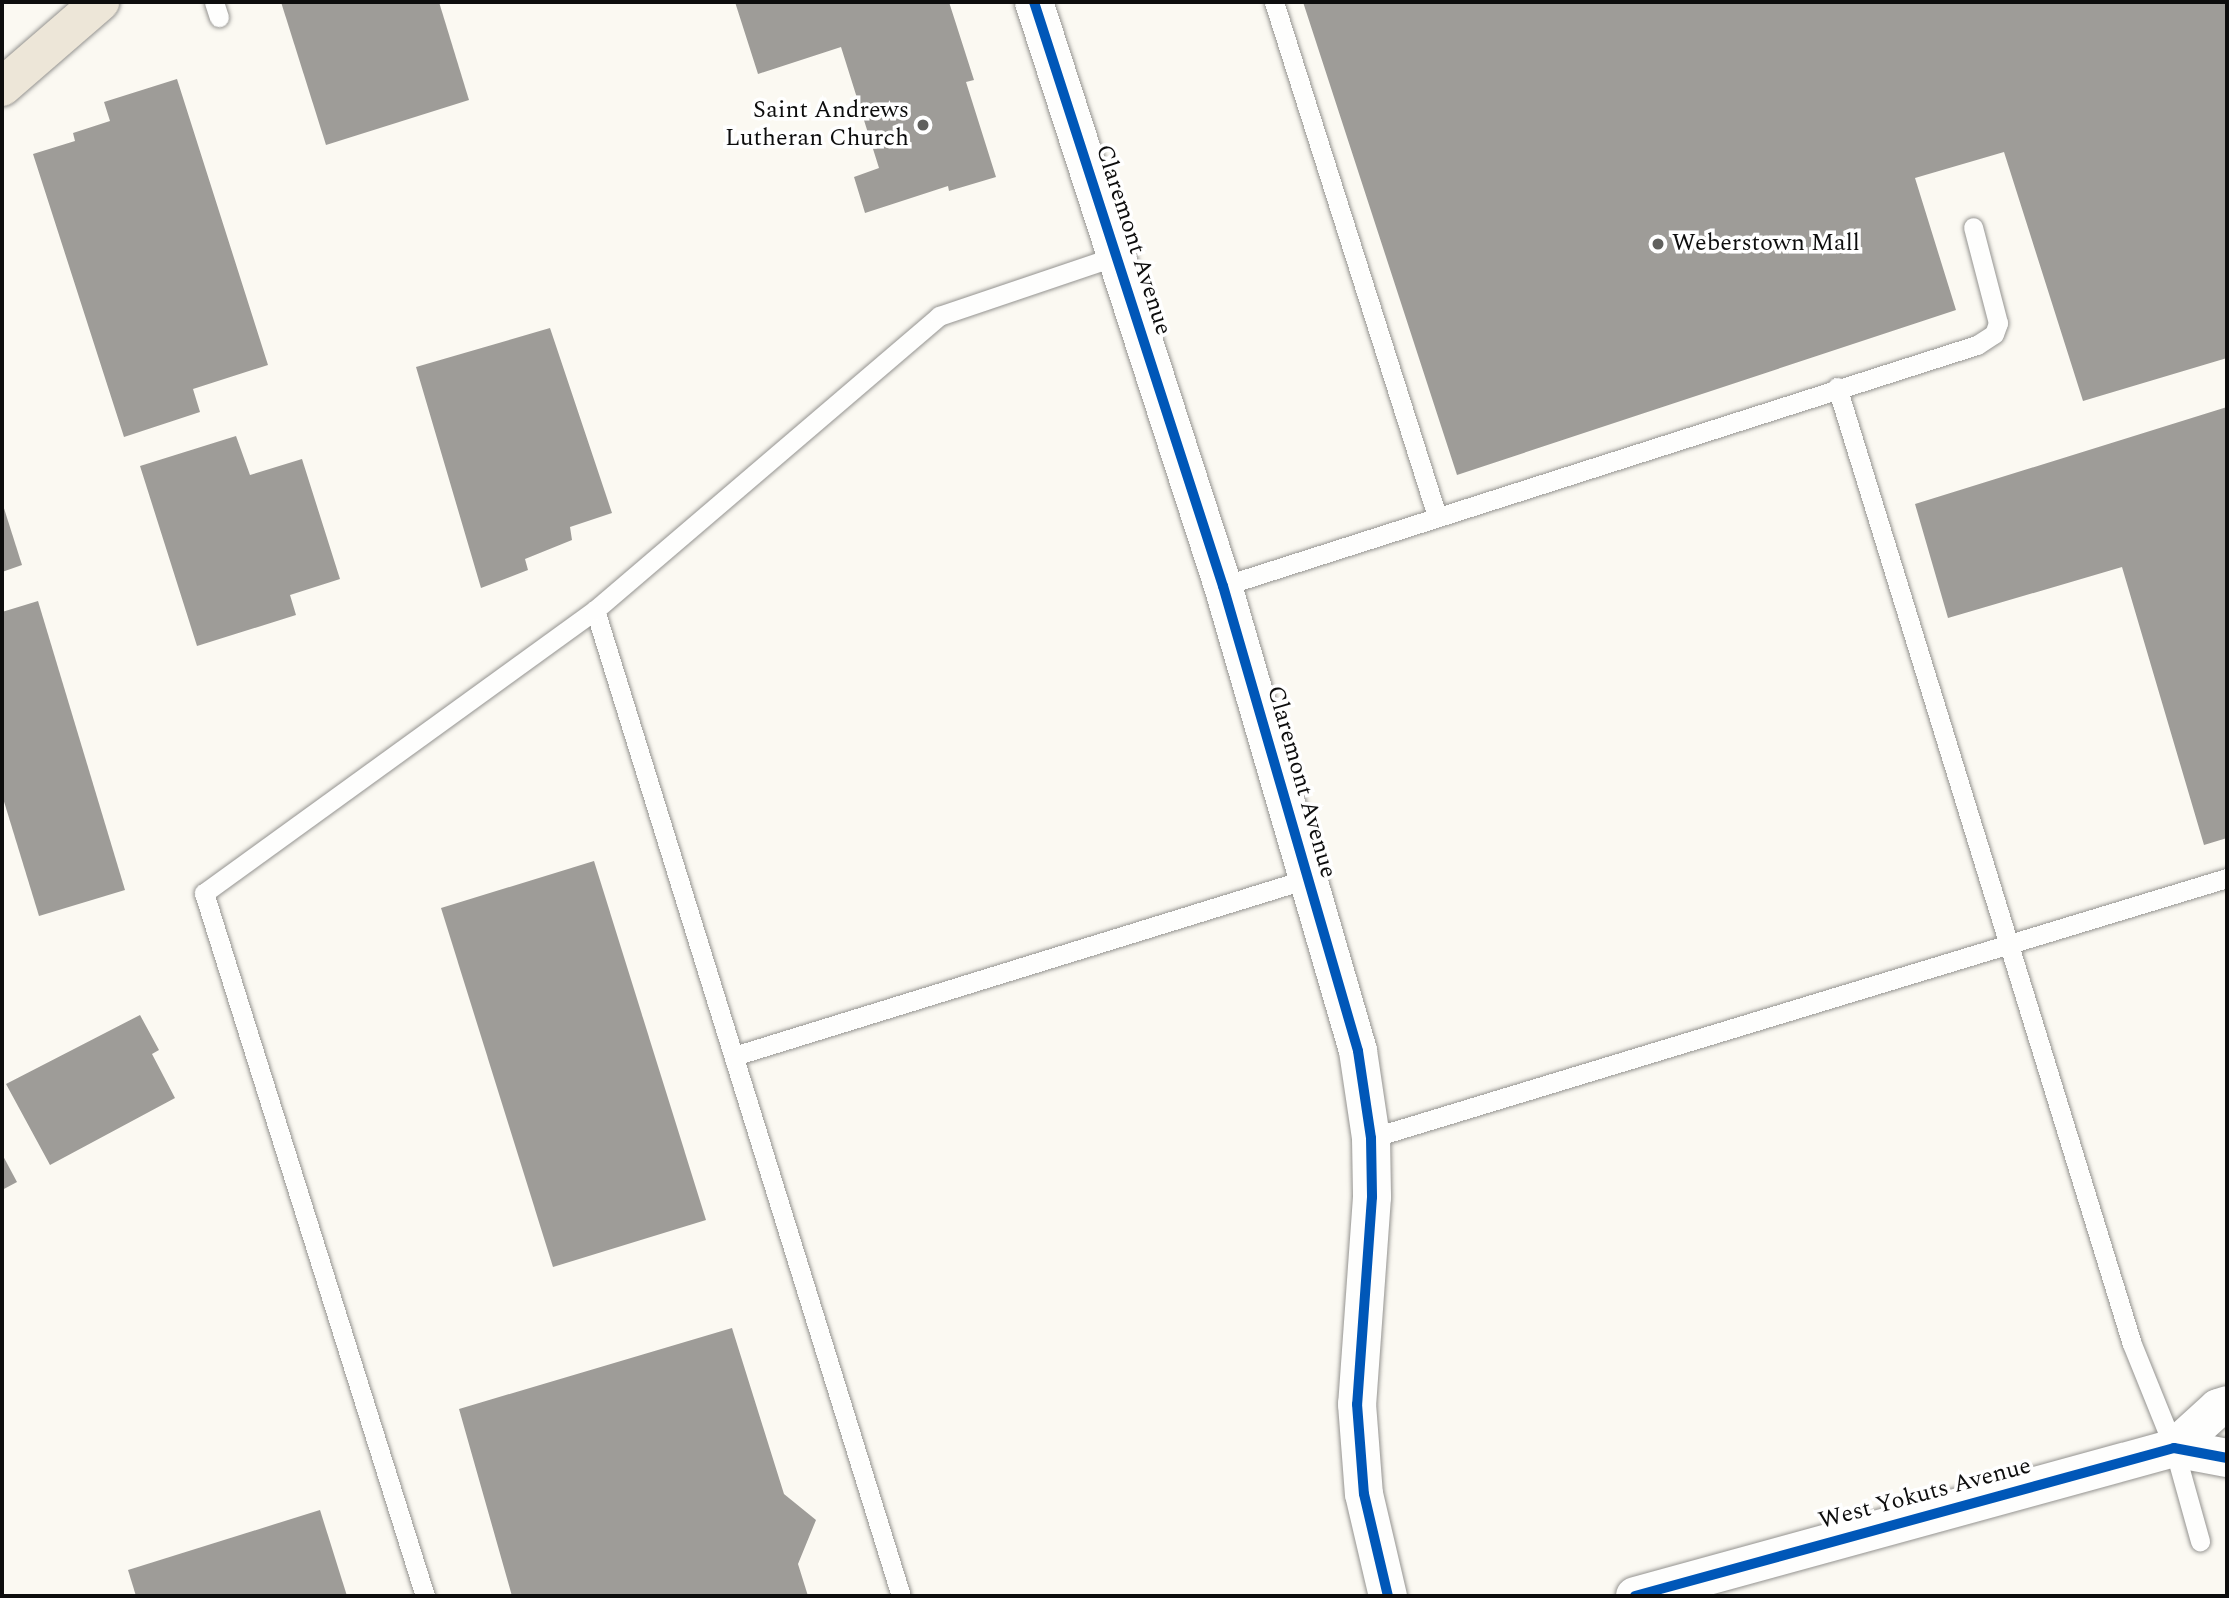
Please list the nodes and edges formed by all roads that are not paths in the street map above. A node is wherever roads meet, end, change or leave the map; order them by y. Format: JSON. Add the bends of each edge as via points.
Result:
{"nodes":[{"id":1,"x":100,"y":2,"type":"edge"},
{"id":2,"x":1034,"y":2,"type":"edge"},
{"id":3,"x":1274,"y":2,"type":"edge"},
{"id":4,"x":2,"y":87,"type":"edge"},
{"id":5,"x":1973,"y":228,"type":"dead end"},
{"id":6,"x":1116,"y":256,"type":"junction"},
{"id":7,"x":1837,"y":387,"type":"junction"},
{"id":8,"x":1437,"y":516,"type":"junction"},
{"id":9,"x":1223,"y":586,"type":"junction"},
{"id":10,"x":595,"y":610,"type":"junction"},
{"id":11,"x":2227,"y":878,"type":"edge"},
{"id":12,"x":1307,"y":879,"type":"junction"},
{"id":13,"x":2009,"y":945,"type":"junction"},
{"id":14,"x":734,"y":1056,"type":"junction"},
{"id":15,"x":1371,"y":1138,"type":"junction"},
{"id":16,"x":2227,"y":1405,"type":"edge"},
{"id":17,"x":2174,"y":1448,"type":"junction"},
{"id":18,"x":2227,"y":1458,"type":"edge"},
{"id":19,"x":2200,"y":1541,"type":"dead end"},
{"id":20,"x":1693,"y":1588,"type":"edge"},
{"id":21,"x":425,"y":1596,"type":"edge"},
{"id":22,"x":901,"y":1596,"type":"edge"},
{"id":23,"x":1388,"y":1596,"type":"edge"},
{"id":24,"x":1635,"y":1596,"type":"edge"}],
"edges":[{"from":1,"to":4,"type":"main road"},
{"from":2,"to":6,"type":"street","name":"Claremont Avenue"},
{"from":3,"to":8,"type":"lane"},
{"from":5,"to":7,"type":"lane","via":[[1998,323],[1993,334],[1977,345]]},
{"from":6,"to":9,"type":"street","name":"Claremont Avenue"},
{"from":6,"to":10,"type":"lane","via":[[939,316]]},
{"from":7,"to":8,"type":"lane"},
{"from":7,"to":13,"type":"lane"},
{"from":8,"to":9,"type":"lane"},
{"from":9,"to":12,"type":"street","name":"Claremont Avenue"},
{"from":10,"to":14,"type":"lane"},
{"from":10,"to":21,"type":"lane","via":[[204,893]]},
{"from":11,"to":13,"type":"lane"},
{"from":12,"to":14,"type":"lane"},
{"from":12,"to":15,"type":"street","name":"Claremont Avenue","via":[[1358,1051]]},
{"from":13,"to":15,"type":"lane"},
{"from":13,"to":17,"type":"lane","via":[[2132,1344]]},
{"from":14,"to":22,"type":"lane"},
{"from":15,"to":23,"type":"street","name":"Claremont Avenue","via":[[1372,1197],[1357,1404],[1364,1494]]},
{"from":16,"to":17,"type":"street","name":"West Yokuts Avenue"},
{"from":17,"to":18,"type":"street","name":"West Yokuts Avenue"},
{"from":17,"to":19,"type":"lane"},
{"from":17,"to":20,"type":"street","name":"West Yokuts Avenue"},
{"from":20,"to":24,"type":"street","name":"West Yokuts Avenue"}]}
